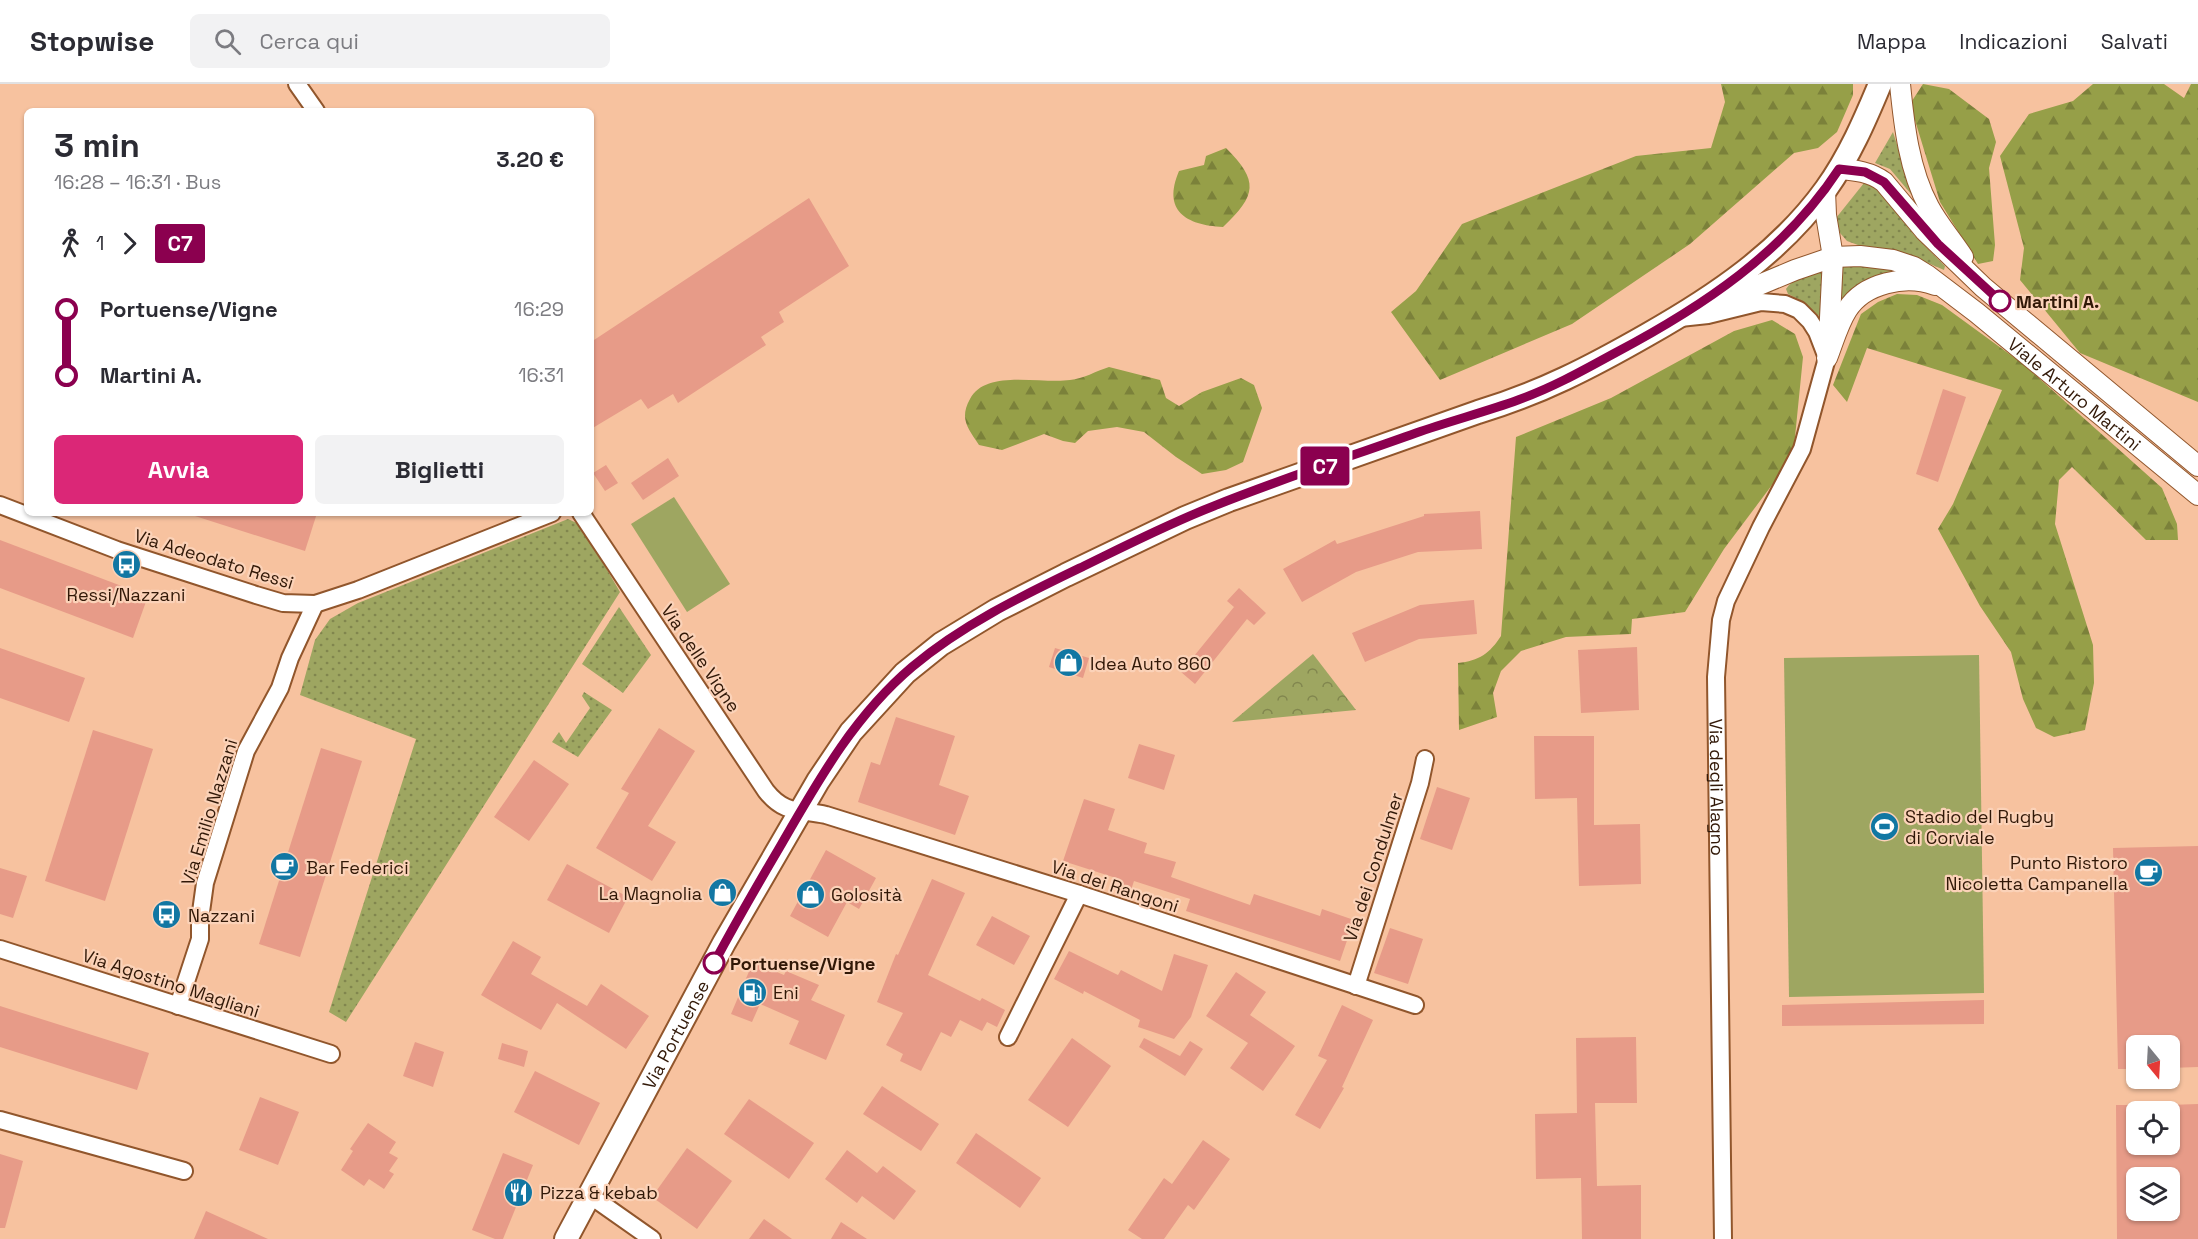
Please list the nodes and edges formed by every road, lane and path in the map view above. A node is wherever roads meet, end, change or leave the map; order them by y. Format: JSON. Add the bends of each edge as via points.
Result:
{"nodes":[{"id":1,"x":297,"y":84,"type":"edge"},
{"id":2,"x":1880,"y":84,"type":"edge"},
{"id":3,"x":1900,"y":84,"type":"edge"},
{"id":4,"x":314,"y":108,"type":"edge"},
{"id":5,"x":1839,"y":169,"type":"junction"},
{"id":6,"x":1824,"y":191,"type":"junction"},
{"id":7,"x":1833,"y":257,"type":"junction"},
{"id":8,"x":1983,"y":287,"type":"junction"},
{"id":9,"x":1951,"y":293,"type":"junction"},
{"id":10,"x":1680,"y":318,"type":"junction"},
{"id":11,"x":1827,"y":358,"type":"junction"},
{"id":12,"x":2198,"y":466,"type":"edge"},
{"id":13,"x":2198,"y":495,"type":"edge"},
{"id":14,"x":0,"y":505,"type":"edge"},
{"id":15,"x":24,"y":514,"type":"edge"},
{"id":16,"x":29,"y":516,"type":"edge"},
{"id":17,"x":544,"y":516,"type":"edge"},
{"id":18,"x":583,"y":516,"type":"edge"},
{"id":19,"x":315,"y":604,"type":"junction"},
{"id":20,"x":1425,"y":759,"type":"dead end"},
{"id":21,"x":800,"y":812,"type":"junction"},
{"id":22,"x":1079,"y":894,"type":"junction"},
{"id":23,"x":0,"y":949,"type":"edge"},
{"id":24,"x":1356,"y":986,"type":"junction"},
{"id":25,"x":1415,"y":1005,"type":"dead end"},
{"id":26,"x":178,"y":1006,"type":"junction"},
{"id":27,"x":1008,"y":1037,"type":"dead end"},
{"id":28,"x":331,"y":1054,"type":"dead end"},
{"id":29,"x":0,"y":1120,"type":"edge"},
{"id":30,"x":184,"y":1171,"type":"dead end"},
{"id":31,"x":588,"y":1194,"type":"junction"},
{"id":32,"x":566,"y":1239,"type":"edge"},
{"id":33,"x":652,"y":1239,"type":"edge"},
{"id":34,"x":1723,"y":1239,"type":"edge"}],
"edges":[{"from":1,"to":4,"type":"street"},
{"from":2,"to":5,"type":"main road","name":"Via Portuense"},
{"from":3,"to":8,"type":"street","name":"Viale Arturo Martini","via":[[1908,141],[1924,196]]},
{"from":5,"to":6,"type":"main road","name":"Via Portuense"},
{"from":5,"to":8,"type":"street","name":"Viale Arturo Martini","via":[[1865,172],[1884,182],[1925,231]]},
{"from":6,"to":7,"type":"street","name":"Via degli Alagno"},
{"from":6,"to":10,"type":"main road","name":"Via Portuense","via":[[1757,262]]},
{"from":7,"to":9,"type":"street","name":"Viale Arturo Martini","via":[[1860,256],[1902,263]]},
{"from":7,"to":10,"type":"street","name":"Viale Arturo Martini"},
{"from":7,"to":11,"type":"street","name":"Via degli Alagno"},
{"from":8,"to":12,"type":"street","name":"Viale Arturo Martini"},
{"from":9,"to":11,"type":"street","name":"Viale Arturo Martini","via":[[1915,280],[1871,290],[1847,309]]},
{"from":9,"to":13,"type":"street","name":"Viale Arturo Martini"},
{"from":10,"to":11,"type":"street","via":[[1756,303],[1785,304],[1810,321]]},
{"from":10,"to":21,"type":"main road","name":"Via Portuense","via":[[1556,384],[1214,506],[997,610],[941,644],[884,694],[839,748]]},
{"from":11,"to":34,"type":"street","name":"Via degli Alagno","via":[[1802,449],[1761,527],[1721,620],[1716,687]]},
{"from":14,"to":15,"type":"street","name":"Via Adeodato Ressi"},
{"from":16,"to":19,"type":"street","name":"Via Adeodato Ressi","via":[[263,597],[283,603]]},
{"from":17,"to":19,"type":"street","name":"Via Adeodato Ressi"},
{"from":18,"to":21,"type":"street","name":"Via delle Vigne","via":[[766,791],[778,804]]},
{"from":19,"to":26,"type":"street","name":"Via Emilio Nazzani","via":[[280,688],[246,751],[205,883],[200,939]]},
{"from":20,"to":24,"type":"street","name":"Via dei Condulmer"},
{"from":21,"to":22,"type":"street","name":"Via dei Rangoni","via":[[826,815]]},
{"from":21,"to":31,"type":"main road","name":"Via Portuense"},
{"from":22,"to":24,"type":"street","name":"Via dei Rangoni"},
{"from":22,"to":27,"type":"street"},
{"from":23,"to":26,"type":"street","name":"Via Agostino Magliani"},
{"from":24,"to":25,"type":"street","name":"Via dei Rangoni"},
{"from":26,"to":28,"type":"street","name":"Via Agostino Magliani"},
{"from":29,"to":30,"type":"street"},
{"from":31,"to":32,"type":"main road","name":"Via Portuense"},
{"from":31,"to":33,"type":"street"}]}
